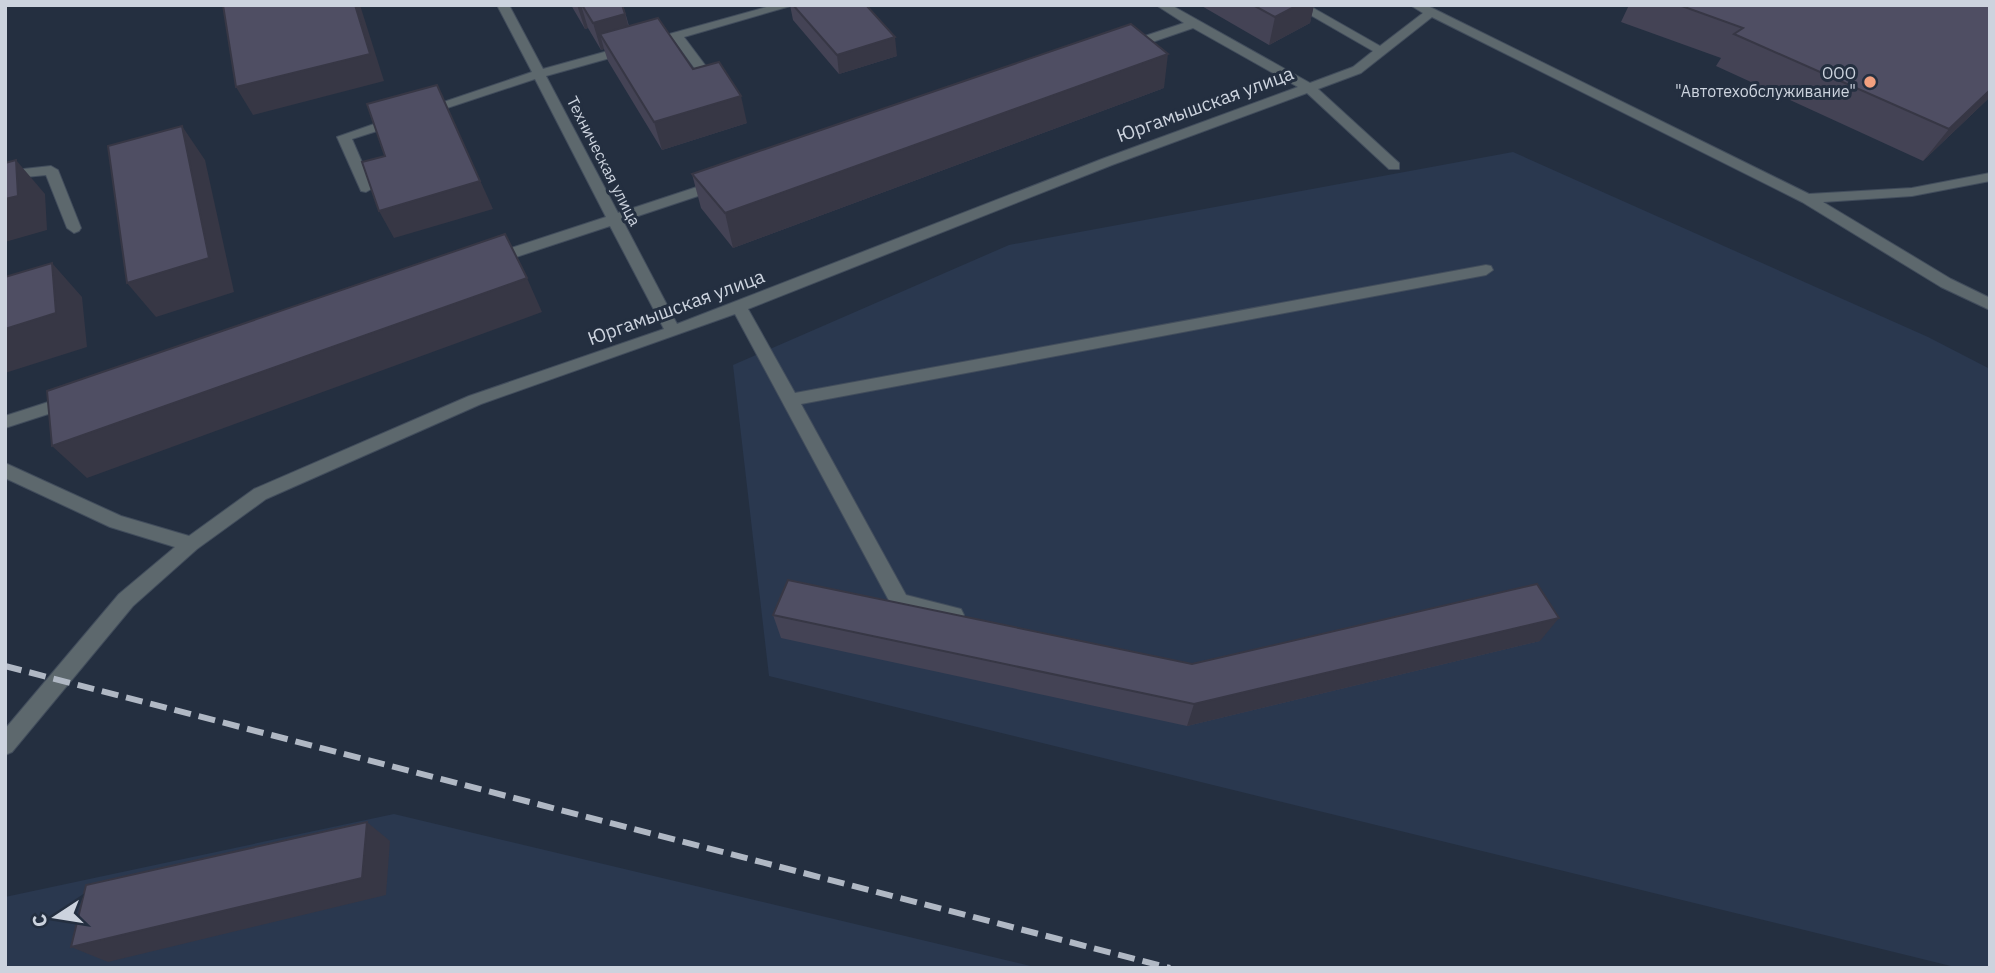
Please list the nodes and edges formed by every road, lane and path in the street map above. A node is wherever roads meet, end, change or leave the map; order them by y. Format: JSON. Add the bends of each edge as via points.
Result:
{"nodes":[{"id":1,"x":503,"y":5,"type":"edge"},
{"id":2,"x":788,"y":5,"type":"edge"},
{"id":3,"x":1162,"y":5,"type":"edge"},
{"id":4,"x":1299,"y":5,"type":"edge"},
{"id":5,"x":1424,"y":9,"type":"edge"},
{"id":6,"x":1195,"y":23,"type":"junction"},
{"id":7,"x":677,"y":36,"type":"junction"},
{"id":8,"x":1116,"y":50,"type":"edge"},
{"id":9,"x":1381,"y":51,"type":"junction"},
{"id":10,"x":539,"y":74,"type":"junction"},
{"id":11,"x":714,"y":85,"type":"edge"},
{"id":12,"x":1309,"y":88,"type":"junction"},
{"id":13,"x":1394,"y":166,"type":"dead end"},
{"id":14,"x":5,"y":175,"type":"edge"},
{"id":15,"x":1990,"y":177,"type":"edge"},
{"id":16,"x":733,"y":179,"type":"edge"},
{"id":17,"x":366,"y":188,"type":"edge"},
{"id":18,"x":1807,"y":199,"type":"junction"},
{"id":19,"x":614,"y":219,"type":"junction"},
{"id":20,"x":74,"y":228,"type":"dead end"},
{"id":21,"x":482,"y":264,"type":"edge"},
{"id":22,"x":1486,"y":270,"type":"dead end"},
{"id":23,"x":1990,"y":305,"type":"edge"},
{"id":24,"x":739,"y":306,"type":"junction"},
{"id":25,"x":673,"y":332,"type":"junction"},
{"id":26,"x":85,"y":396,"type":"edge"},
{"id":27,"x":790,"y":400,"type":"junction"},
{"id":28,"x":5,"y":422,"type":"edge"},
{"id":29,"x":5,"y":470,"type":"edge"},
{"id":30,"x":191,"y":544,"type":"junction"},
{"id":31,"x":967,"y":618,"type":"edge"},
{"id":32,"x":5,"y":745,"type":"edge"}],
"edges":[{"from":1,"to":10,"type":"street","name":"Техническая улица"},
{"from":2,"to":7,"type":"street"},
{"from":3,"to":6,"type":"street"},
{"from":4,"to":9,"type":"street"},
{"from":5,"to":9,"type":"street","name":"Юргамышская улица"},
{"from":5,"to":18,"type":"street"},
{"from":6,"to":8,"type":"street"},
{"from":6,"to":12,"type":"street"},
{"from":7,"to":10,"type":"street"},
{"from":7,"to":11,"type":"street"},
{"from":9,"to":12,"type":"street","name":"Юргамышская улица","via":[[1357,70]]},
{"from":10,"to":17,"type":"street","via":[[344,137]]},
{"from":10,"to":19,"type":"street","name":"Техническая улица"},
{"from":12,"to":13,"type":"street"},
{"from":12,"to":24,"type":"street","name":"Юргамышская улица"},
{"from":14,"to":20,"type":"street","via":[[51,170]]},
{"from":15,"to":18,"type":"street","via":[[1912,192]]},
{"from":16,"to":19,"type":"street"},
{"from":18,"to":23,"type":"street","via":[[1946,284]]},
{"from":19,"to":21,"type":"street"},
{"from":19,"to":25,"type":"street","name":"Техническая улица"},
{"from":22,"to":27,"type":"street"},
{"from":24,"to":25,"type":"street","name":"Юргамышская улица"},
{"from":24,"to":27,"type":"street"},
{"from":25,"to":30,"type":"street","name":"Юргамышская улица","via":[[475,400],[352,452],[260,494]]},
{"from":26,"to":28,"type":"street"},
{"from":27,"to":31,"type":"street","via":[[900,602]]},
{"from":29,"to":30,"type":"street","via":[[116,522]]},
{"from":30,"to":32,"type":"street","name":"Юргамышская улица","via":[[126,600]]}]}
